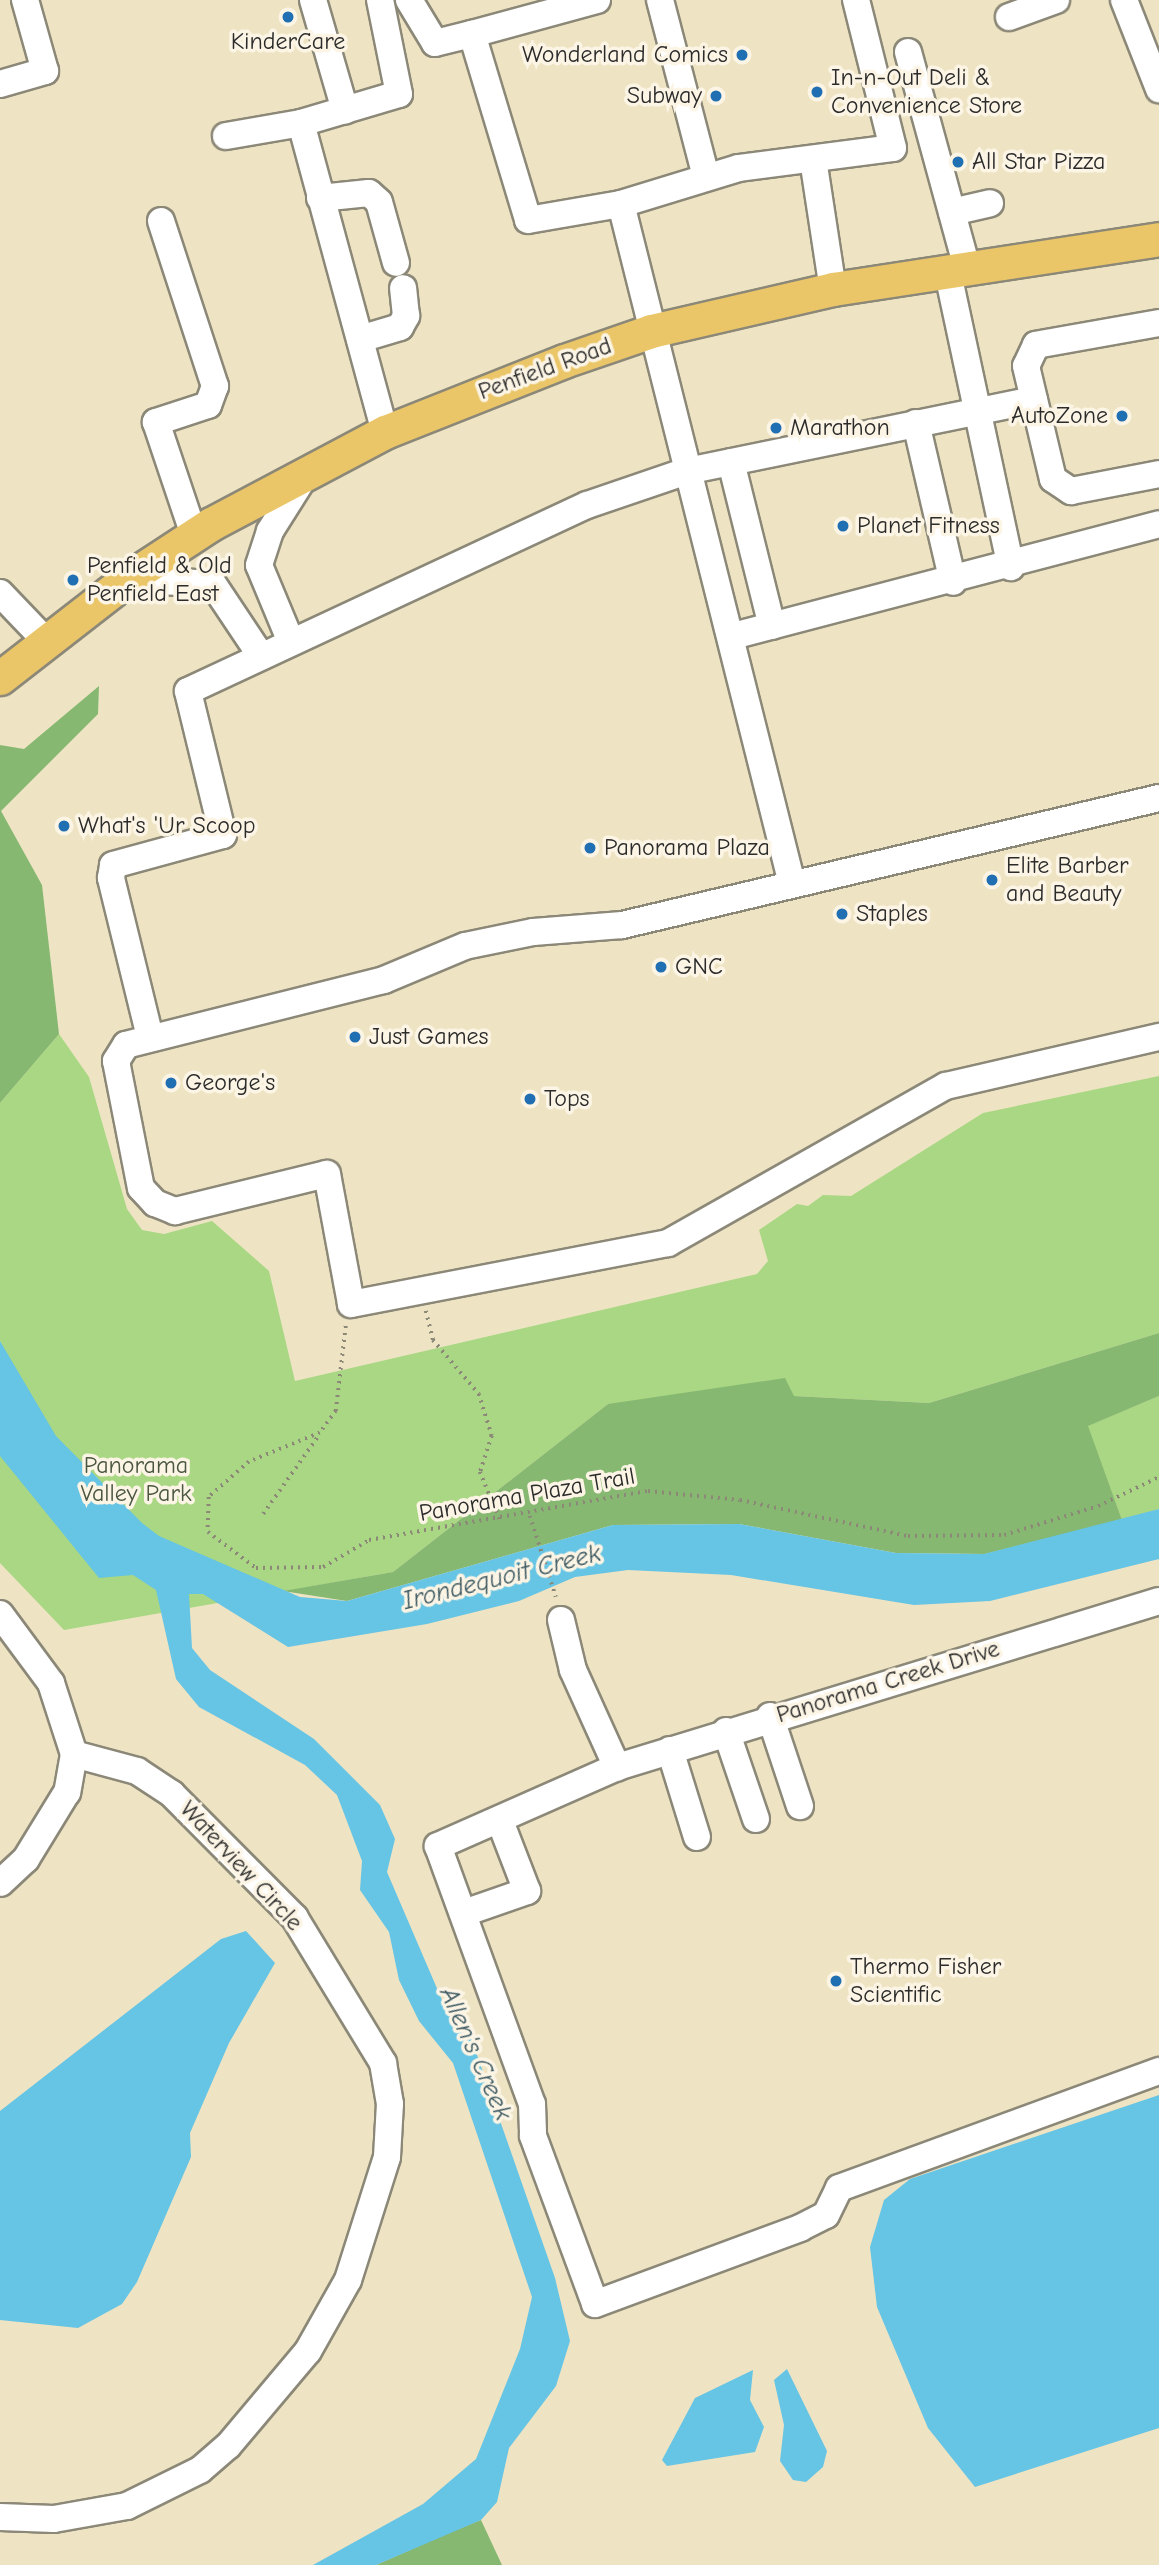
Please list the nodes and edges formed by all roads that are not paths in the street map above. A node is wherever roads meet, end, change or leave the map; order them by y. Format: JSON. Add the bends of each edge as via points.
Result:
{"nodes":[{"id":1,"x":25,"y":0,"type":"edge"},
{"id":2,"x":313,"y":0,"type":"edge"},
{"id":3,"x":380,"y":0,"type":"edge"},
{"id":4,"x":409,"y":0,"type":"edge"},
{"id":5,"x":597,"y":0,"type":"edge"},
{"id":6,"x":660,"y":0,"type":"edge"},
{"id":7,"x":856,"y":0,"type":"edge"},
{"id":8,"x":1056,"y":0,"type":"edge"},
{"id":9,"x":1124,"y":0,"type":"edge"},
{"id":10,"x":1009,"y":17,"type":"dead end"},
{"id":11,"x":472,"y":34,"type":"junction"},
{"id":12,"x":908,"y":52,"type":"dead end"},
{"id":13,"x":0,"y":84,"type":"edge"},
{"id":14,"x":1159,"y":89,"type":"edge"},
{"id":15,"x":345,"y":110,"type":"junction"},
{"id":16,"x":301,"y":123,"type":"junction"},
{"id":17,"x":226,"y":136,"type":"dead end"},
{"id":18,"x":813,"y":159,"type":"junction"},
{"id":19,"x":706,"y":177,"type":"junction"},
{"id":20,"x":320,"y":198,"type":"junction"},
{"id":21,"x":990,"y":203,"type":"dead end"},
{"id":22,"x":621,"y":204,"type":"junction"},
{"id":23,"x":952,"y":212,"type":"junction"},
{"id":24,"x":161,"y":220,"type":"dead end"},
{"id":25,"x":1159,"y":239,"type":"edge"},
{"id":26,"x":957,"y":268,"type":"junction"},
{"id":27,"x":833,"y":289,"type":"junction"},
{"id":28,"x":1159,"y":323,"type":"edge"},
{"id":29,"x":651,"y":331,"type":"junction"},
{"id":30,"x":360,"y":339,"type":"junction"},
{"id":31,"x":1034,"y":400,"type":"junction"},
{"id":32,"x":974,"y":411,"type":"junction"},
{"id":33,"x":916,"y":423,"type":"junction"},
{"id":34,"x":386,"y":432,"type":"junction"},
{"id":35,"x":731,"y":462,"type":"junction"},
{"id":36,"x":687,"y":471,"type":"junction"},
{"id":37,"x":306,"y":474,"type":"junction"},
{"id":38,"x":1159,"y":474,"type":"edge"},
{"id":39,"x":1159,"y":524,"type":"edge"},
{"id":40,"x":194,"y":535,"type":"junction"},
{"id":41,"x":1011,"y":567,"type":"junction"},
{"id":42,"x":127,"y":579,"type":"junction"},
{"id":43,"x":953,"y":582,"type":"junction"},
{"id":44,"x":0,"y":593,"type":"edge"},
{"id":45,"x":772,"y":626,"type":"junction"},
{"id":46,"x":733,"y":636,"type":"junction"},
{"id":47,"x":46,"y":641,"type":"junction"},
{"id":48,"x":291,"y":642,"type":"junction"},
{"id":49,"x":261,"y":656,"type":"junction"},
{"id":50,"x":0,"y":678,"type":"edge"},
{"id":51,"x":1159,"y":798,"type":"edge"},
{"id":52,"x":792,"y":884,"type":"junction"},
{"id":53,"x":150,"y":1037,"type":"junction"},
{"id":54,"x":1159,"y":1037,"type":"edge"},
{"id":55,"x":1159,"y":1601,"type":"edge"},
{"id":56,"x":0,"y":1614,"type":"edge"},
{"id":57,"x":561,"y":1620,"type":"dead end"},
{"id":58,"x":770,"y":1716,"type":"junction"},
{"id":59,"x":726,"y":1731,"type":"junction"},
{"id":60,"x":670,"y":1751,"type":"junction"},
{"id":61,"x":75,"y":1754,"type":"junction"},
{"id":62,"x":617,"y":1767,"type":"junction"},
{"id":63,"x":800,"y":1806,"type":"dead end"},
{"id":64,"x":756,"y":1819,"type":"dead end"},
{"id":65,"x":500,"y":1821,"type":"junction"},
{"id":66,"x":697,"y":1837,"type":"dead end"},
{"id":67,"x":0,"y":1883,"type":"edge"},
{"id":68,"x":464,"y":1913,"type":"junction"},
{"id":69,"x":1159,"y":2071,"type":"edge"},
{"id":70,"x":0,"y":2517,"type":"edge"}],
"edges":[{"from":1,"to":13,"type":"street","via":[[46,71]]},
{"from":2,"to":15,"type":"street"},
{"from":3,"to":15,"type":"street","via":[[399,94]]},
{"from":4,"to":11,"type":"street","via":[[435,43]]},
{"from":5,"to":11,"type":"street"},
{"from":6,"to":19,"type":"street"},
{"from":7,"to":18,"type":"street","via":[[893,148]]},
{"from":8,"to":10,"type":"street"},
{"from":9,"to":14,"type":"street"},
{"from":11,"to":22,"type":"street","via":[[528,220]]},
{"from":12,"to":23,"type":"street"},
{"from":15,"to":16,"type":"street"},
{"from":16,"to":17,"type":"street"},
{"from":16,"to":20,"type":"street"},
{"from":18,"to":19,"type":"street"},
{"from":18,"to":27,"type":"street"},
{"from":19,"to":22,"type":"street"},
{"from":20,"to":30,"type":"street"},
{"from":20,"to":30,"type":"street","via":[[369,193],[379,202],[406,316],[400,327]]},
{"from":21,"to":23,"type":"street"},
{"from":22,"to":29,"type":"street"},
{"from":23,"to":26,"type":"street"},
{"from":24,"to":40,"type":"street","via":[[215,386],[208,405],[156,422]]},
{"from":25,"to":26,"type":"main road","name":"Penfield Road"},
{"from":26,"to":27,"type":"main road","name":"Penfield Road"},
{"from":26,"to":32,"type":"street"},
{"from":27,"to":29,"type":"main road","name":"Penfield Road"},
{"from":28,"to":31,"type":"street","via":[[1036,345],[1026,366]]},
{"from":29,"to":34,"type":"main road","name":"Penfield Road"},
{"from":29,"to":36,"type":"street"},
{"from":30,"to":34,"type":"street"},
{"from":31,"to":32,"type":"street"},
{"from":31,"to":38,"type":"street","via":[[1053,478],[1070,491]]},
{"from":32,"to":33,"type":"street"},
{"from":32,"to":41,"type":"street"},
{"from":33,"to":35,"type":"street"},
{"from":33,"to":43,"type":"street"},
{"from":34,"to":37,"type":"main road","name":"Penfield Road"},
{"from":35,"to":36,"type":"street"},
{"from":35,"to":45,"type":"street"},
{"from":36,"to":46,"type":"street"},
{"from":36,"to":48,"type":"street","via":[[587,505]]},
{"from":37,"to":40,"type":"main road","name":"Penfield Road"},
{"from":37,"to":48,"type":"street","via":[[270,531],[259,565]]},
{"from":39,"to":41,"type":"street"},
{"from":40,"to":42,"type":"main road","name":"Penfield Road"},
{"from":41,"to":43,"type":"street"},
{"from":42,"to":47,"type":"main road","name":"Penfield Road"},
{"from":42,"to":49,"type":"street","via":[[213,584]]},
{"from":43,"to":45,"type":"street"},
{"from":44,"to":47,"type":"street"},
{"from":45,"to":46,"type":"street"},
{"from":46,"to":52,"type":"street"},
{"from":47,"to":50,"type":"main road","name":"Penfield Road"},
{"from":48,"to":49,"type":"street"},
{"from":49,"to":53,"type":"street","via":[[188,691],[223,835],[113,865],[111,878]]},
{"from":51,"to":52,"type":"street"},
{"from":52,"to":53,"type":"street","via":[[600,929],[500,937],[384,980]]},
{"from":53,"to":54,"type":"street","via":[[126,1045],[116,1061],[141,1188],[175,1211],[327,1174],[351,1304],[668,1243],[946,1086]]},
{"from":55,"to":58,"type":"street","name":"Panorama Creek Drive"},
{"from":56,"to":61,"type":"street","via":[[51,1683]]},
{"from":57,"to":62,"type":"street","via":[[573,1670]]},
{"from":58,"to":59,"type":"street","name":"Panorama Creek Drive"},
{"from":58,"to":63,"type":"street"},
{"from":59,"to":60,"type":"street","name":"Panorama Creek Drive"},
{"from":59,"to":64,"type":"street"},
{"from":60,"to":62,"type":"street","name":"Panorama Creek Drive"},
{"from":60,"to":66,"type":"street"},
{"from":61,"to":67,"type":"street","via":[[67,1792],[26,1858]]},
{"from":61,"to":70,"type":"street","name":"Waterview Circle","via":[[137,1771],[172,1794],[295,1918],[383,2063],[390,2104],[387,2157],[348,2280],[300,2362],[228,2446],[200,2470],[127,2506],[54,2519]]},
{"from":62,"to":65,"type":"street","name":"Panorama Creek Drive"},
{"from":65,"to":68,"type":"street","name":"Panorama Creek Drive","via":[[438,1846]]},
{"from":65,"to":68,"type":"street","via":[[527,1891]]},
{"from":68,"to":69,"type":"street","via":[[532,2104],[533,2136],[595,2304],[800,2228],[826,2215],[839,2188]]}]}
